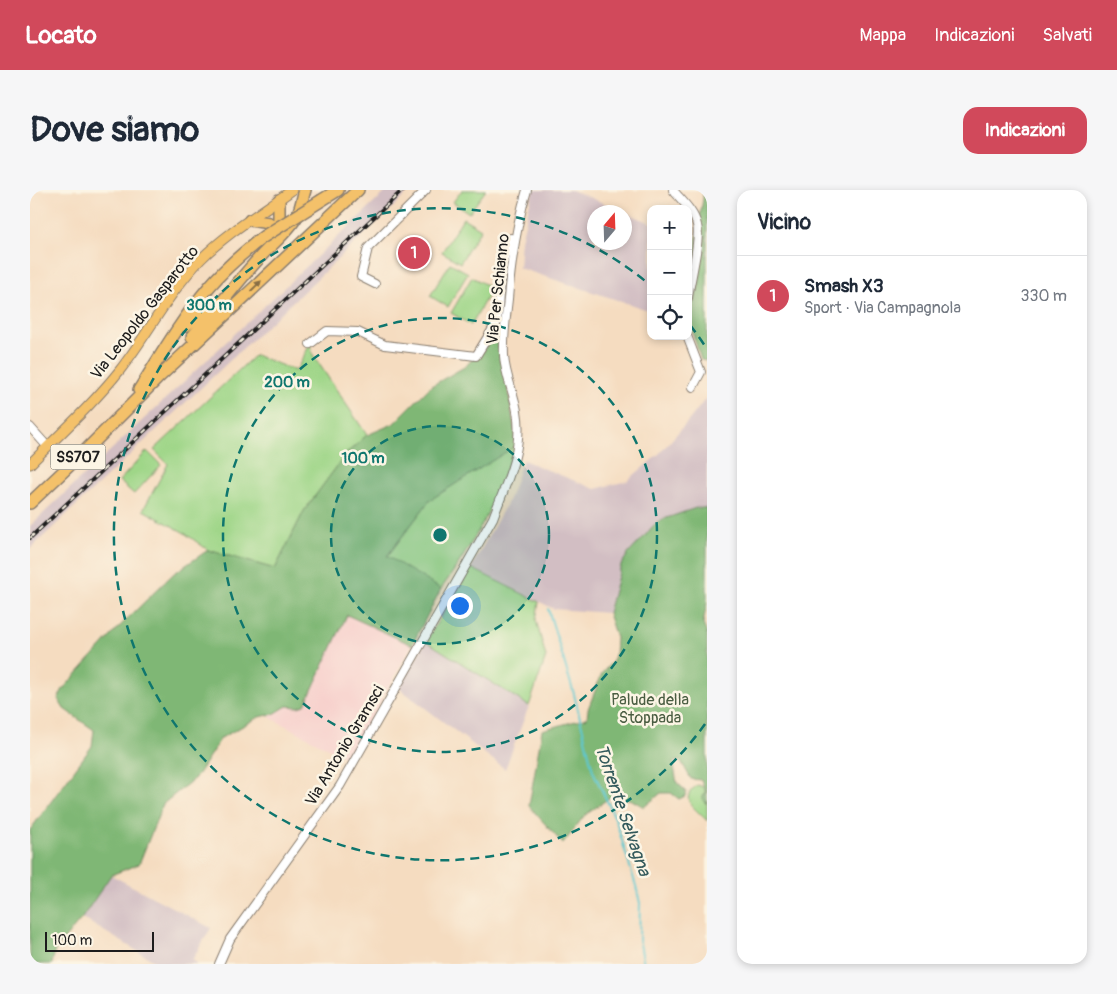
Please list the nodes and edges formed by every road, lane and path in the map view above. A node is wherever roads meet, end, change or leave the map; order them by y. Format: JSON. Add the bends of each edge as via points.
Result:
{"nodes":[{"id":1,"x":292,"y":190,"type":"edge"},
{"id":2,"x":305,"y":190,"type":"edge"},
{"id":3,"x":338,"y":190,"type":"edge"},
{"id":4,"x":358,"y":190,"type":"edge"},
{"id":5,"x":426,"y":190,"type":"edge"},
{"id":6,"x":527,"y":190,"type":"edge"},
{"id":7,"x":673,"y":190,"type":"edge"},
{"id":8,"x":279,"y":200,"type":"junction"},
{"id":9,"x":523,"y":205,"type":"junction"},
{"id":10,"x":250,"y":220,"type":"junction"},
{"id":11,"x":295,"y":220,"type":"junction"},
{"id":12,"x":276,"y":230,"type":"junction"},
{"id":13,"x":262,"y":255,"type":"junction"},
{"id":14,"x":376,"y":284,"type":"dead end"},
{"id":15,"x":688,"y":295,"type":"edge"},
{"id":16,"x":223,"y":300,"type":"junction"},
{"id":17,"x":689,"y":340,"type":"edge"},
{"id":18,"x":310,"y":344,"type":"dead end"},
{"id":19,"x":157,"y":379,"type":"junction"},
{"id":20,"x":143,"y":383,"type":"junction"},
{"id":21,"x":694,"y":387,"type":"dead end"},
{"id":22,"x":125,"y":410,"type":"junction"},
{"id":23,"x":30,"y":427,"type":"edge"},
{"id":24,"x":48,"y":446,"type":"junction"},
{"id":25,"x":30,"y":464,"type":"edge"},
{"id":26,"x":30,"y":503,"type":"edge"},
{"id":27,"x":468,"y":559,"type":"joint"},
{"id":28,"x":219,"y":964,"type":"edge"}],
"edges":[{"from":1,"to":8,"type":"main road","name":"Via Leopoldo Gasparotto"},
{"from":2,"to":11,"type":"highway"},
{"from":3,"to":20,"type":"highway","number":"SS707","bridge":true,"via":[[263,237],[239,257],[208,288]]},
{"from":19,"to":4,"type":"highway","number":"SS707","one_way":true},
{"from":5,"to":14,"type":"street","via":[[368,248],[361,277]]},
{"from":6,"to":9,"type":"street","name":"Via Per Schianno"},
{"from":7,"to":15,"type":"street","via":[[690,210],[697,225]]},
{"from":8,"to":10,"type":"main road","name":"Via Leopoldo Gasparotto"},
{"from":8,"to":11,"type":"highway","via":[[292,211]]},
{"from":8,"to":12,"type":"highway"},
{"from":9,"to":18,"type":"street","via":[[501,266],[497,322],[476,356],[385,344],[358,332],[327,331]]},
{"from":9,"to":27,"type":"street","name":"Via Per Schianno","via":[[513,250],[504,332],[504,357],[519,434],[515,458],[492,518]]},
{"from":10,"to":12,"type":"highway","via":[[268,223]]},
{"from":10,"to":24,"type":"main road","name":"Via Leopoldo Gasparotto","via":[[201,260],[120,370]]},
{"from":11,"to":13,"type":"highway"},
{"from":12,"to":13,"type":"highway"},
{"from":13,"to":16,"type":"highway"},
{"from":16,"to":19,"type":"highway"},
{"from":16,"to":20,"type":"highway","via":[[186,325]]},
{"from":17,"to":21,"type":"street","via":[[701,372]]},
{"from":19,"to":22,"type":"highway","number":"SS707"},
{"from":20,"to":22,"type":"highway","number":"SS707"},
{"from":22,"to":26,"type":"highway","number":"SS707"},
{"from":23,"to":24,"type":"street"},
{"from":24,"to":25,"type":"main road","name":"Via Leopoldo Gasparotto"},
{"from":27,"to":28,"type":"street","name":"Via Antonio Gramsci","via":[[340,786],[230,939]]}]}
